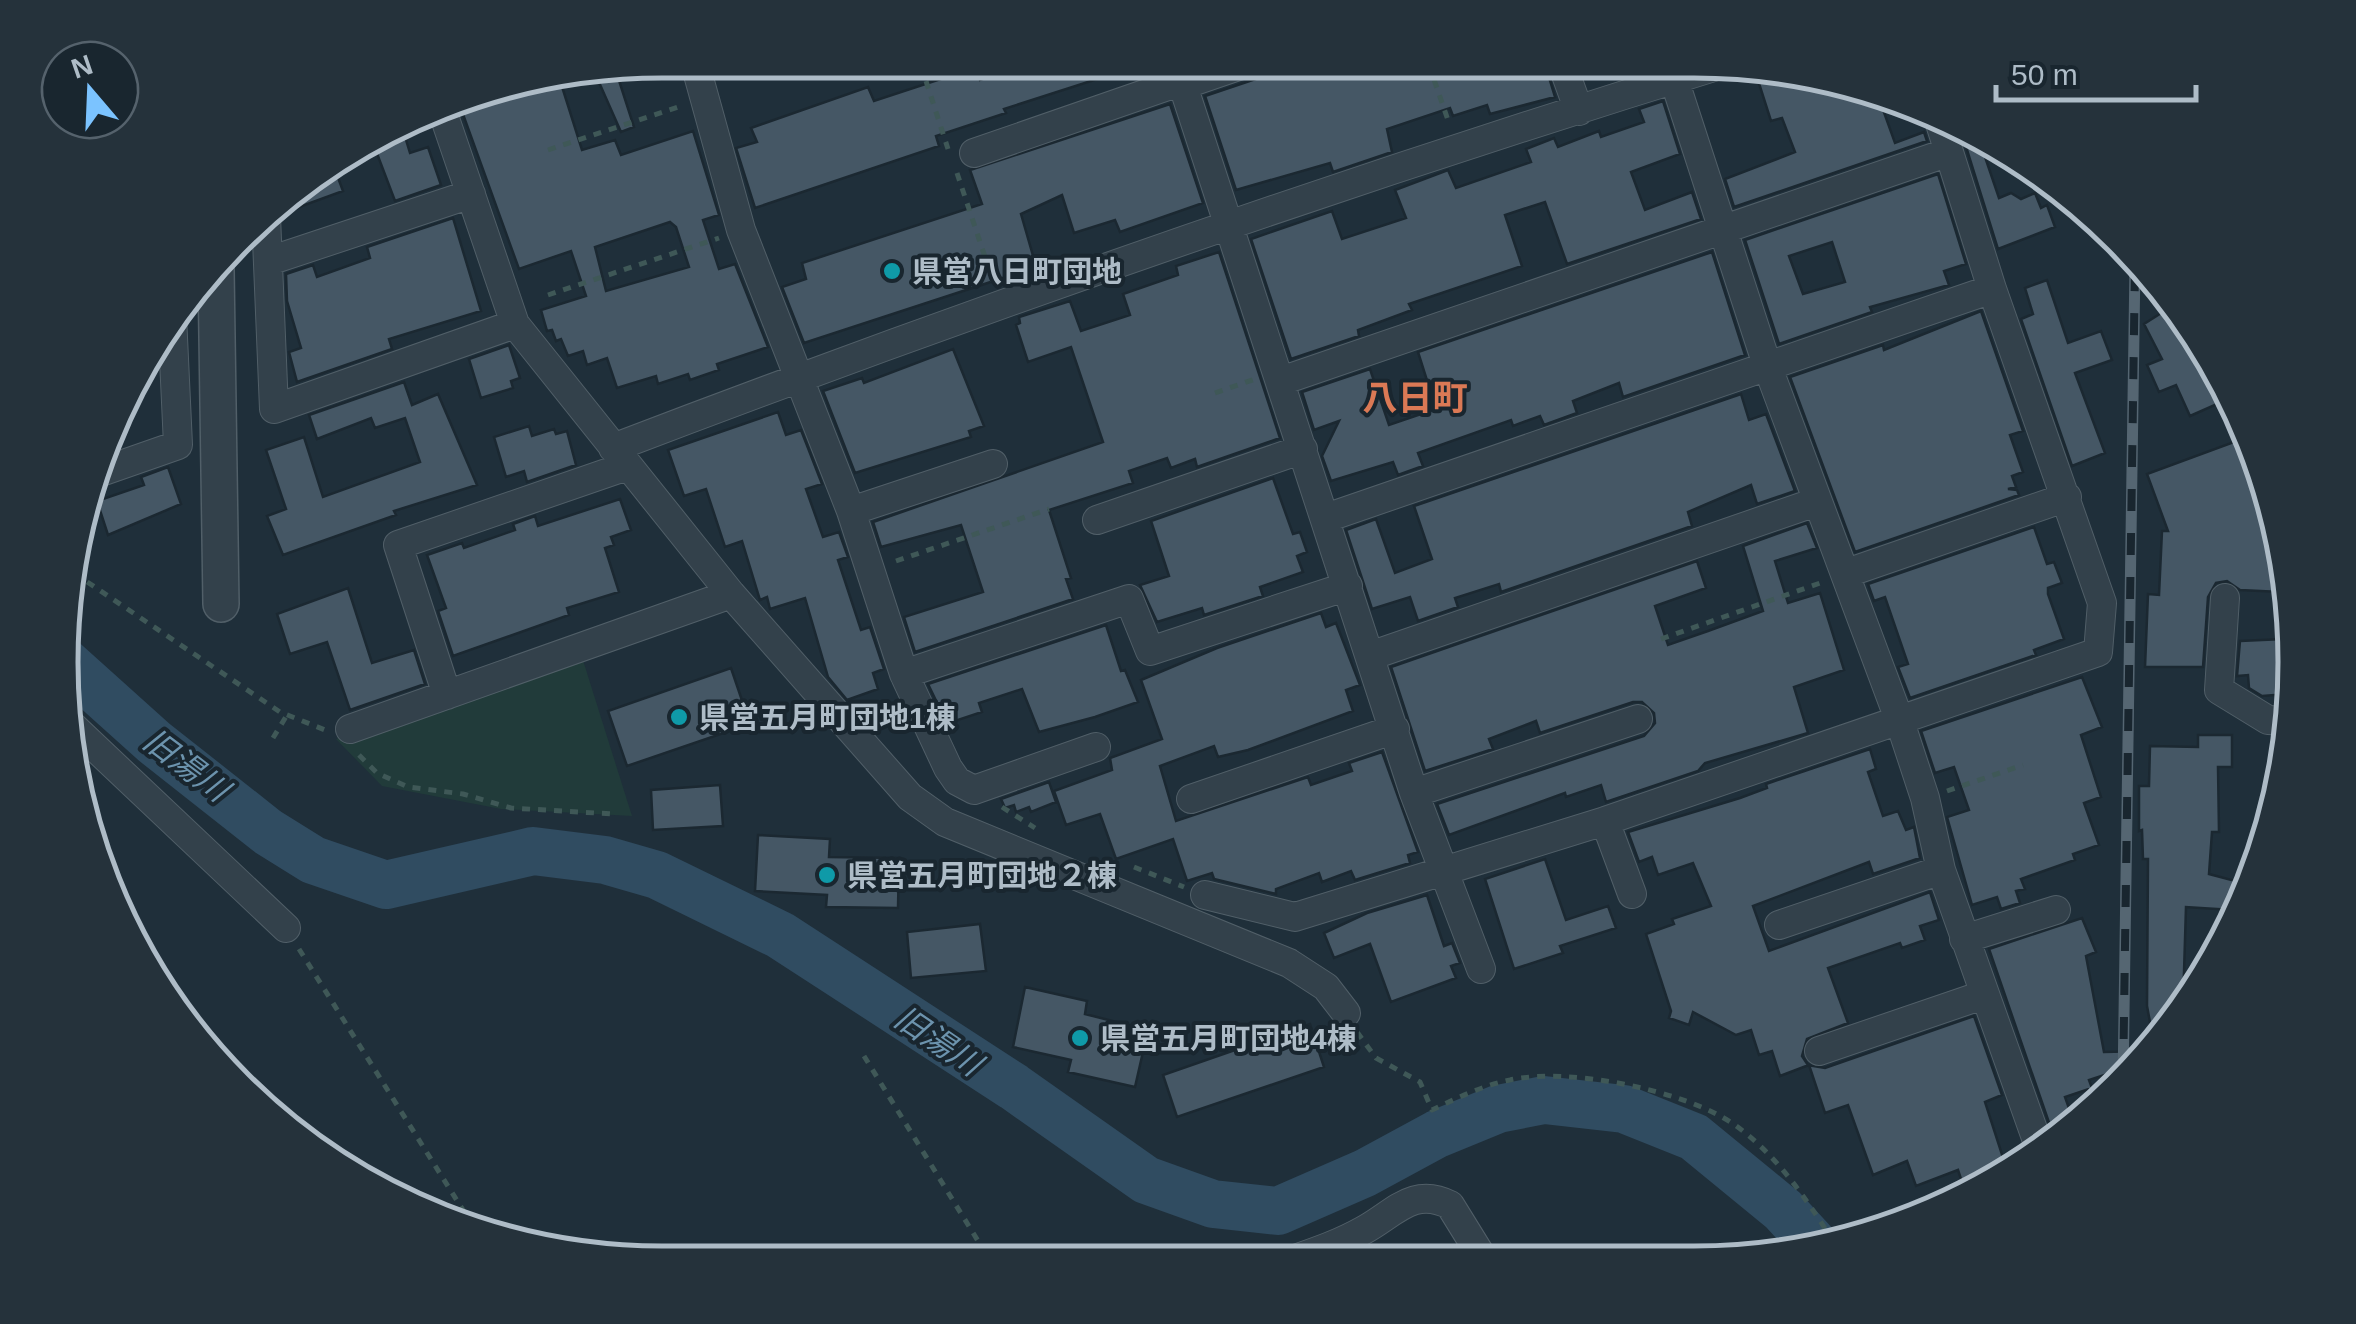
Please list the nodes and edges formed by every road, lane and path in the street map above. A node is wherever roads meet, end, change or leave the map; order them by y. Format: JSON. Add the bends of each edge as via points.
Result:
{"nodes":[{"id":1,"x":701,"y":78,"type":"edge"},
{"id":2,"x":1172,"y":78,"type":"edge"},
{"id":3,"x":1181,"y":78,"type":"edge"},
{"id":4,"x":1433,"y":78,"type":"edge"},
{"id":5,"x":1567,"y":78,"type":"edge"},
{"id":6,"x":1677,"y":78,"type":"edge"},
{"id":7,"x":1674,"y":79,"type":"junction"},
{"id":8,"x":926,"y":81,"type":"dead end"},
{"id":9,"x":708,"y":98,"type":"junction"},
{"id":10,"x":1579,"y":111,"type":"junction"},
{"id":11,"x":445,"y":119,"type":"edge"},
{"id":12,"x":1943,"y":134,"type":"edge"},
{"id":13,"x":548,"y":150,"type":"dead end"},
{"id":14,"x":1458,"y":151,"type":"junction"},
{"id":15,"x":1949,"y":152,"type":"junction"},
{"id":16,"x":974,"y":153,"type":"dead end"},
{"id":17,"x":471,"y":194,"type":"junction"},
{"id":18,"x":1230,"y":228,"type":"junction"},
{"id":19,"x":1722,"y":228,"type":"junction"},
{"id":20,"x":740,"y":230,"type":"junction"},
{"id":21,"x":267,"y":232,"type":"edge"},
{"id":22,"x":269,"y":261,"type":"junction"},
{"id":23,"x":216,"y":285,"type":"edge"},
{"id":24,"x":1992,"y":290,"type":"junction"},
{"id":25,"x":548,"y":295,"type":"dead end"},
{"id":26,"x":1002,"y":308,"type":"junction"},
{"id":27,"x":515,"y":324,"type":"junction"},
{"id":28,"x":173,"y":342,"type":"edge"},
{"id":29,"x":1767,"y":365,"type":"junction"},
{"id":30,"x":1280,"y":376,"type":"junction"},
{"id":31,"x":798,"y":377,"type":"junction"},
{"id":32,"x":1215,"y":392,"type":"dead end"},
{"id":33,"x":1303,"y":449,"type":"junction"},
{"id":34,"x":620,"y":457,"type":"junction"},
{"id":35,"x":993,"y":464,"type":"dead end"},
{"id":36,"x":111,"y":468,"type":"edge"},
{"id":37,"x":2067,"y":497,"type":"junction"},
{"id":38,"x":1816,"y":502,"type":"junction"},
{"id":39,"x":1050,"y":509,"type":"dead end"},
{"id":40,"x":851,"y":511,"type":"junction"},
{"id":41,"x":1326,"y":518,"type":"junction"},
{"id":42,"x":1097,"y":520,"type":"dead end"},
{"id":43,"x":870,"y":570,"type":"junction"},
{"id":44,"x":1847,"y":574,"type":"junction"},
{"id":45,"x":84,"y":579,"type":"edge"},
{"id":46,"x":1348,"y":586,"type":"junction"},
{"id":47,"x":731,"y":594,"type":"junction"},
{"id":48,"x":2225,"y":598,"type":"dead end"},
{"id":49,"x":221,"y":604,"type":"dead end"},
{"id":50,"x":1661,"y":640,"type":"dead end"},
{"id":51,"x":1370,"y":656,"type":"junction"},
{"id":52,"x":904,"y":674,"type":"junction"},
{"id":53,"x":448,"y":695,"type":"junction"},
{"id":54,"x":287,"y":715,"type":"junction"},
{"id":55,"x":1638,"y":719,"type":"dead end"},
{"id":56,"x":1899,"y":719,"type":"junction"},
{"id":57,"x":2275,"y":720,"type":"edge"},
{"id":58,"x":1395,"y":729,"type":"junction"},
{"id":59,"x":342,"y":732,"type":"junction"},
{"id":60,"x":83,"y":736,"type":"edge"},
{"id":61,"x":273,"y":738,"type":"dead end"},
{"id":62,"x":1096,"y":747,"type":"dead end"},
{"id":63,"x":2023,"y":765,"type":"dead end"},
{"id":64,"x":974,"y":790,"type":"junction"},
{"id":65,"x":1414,"y":793,"type":"junction"},
{"id":66,"x":1925,"y":798,"type":"junction"},
{"id":67,"x":1191,"y":799,"type":"dead end"},
{"id":68,"x":613,"y":814,"type":"dead end"},
{"id":69,"x":1605,"y":820,"type":"junction"},
{"id":70,"x":1042,"y":832,"type":"dead end"},
{"id":71,"x":1132,"y":867,"type":"dead end"},
{"id":72,"x":1941,"y":870,"type":"junction"},
{"id":73,"x":1446,"y":871,"type":"junction"},
{"id":74,"x":1632,"y":894,"type":"dead end"},
{"id":75,"x":1205,"y":895,"type":"joint"},
{"id":76,"x":2056,"y":910,"type":"dead end"},
{"id":77,"x":1779,"y":924,"type":"dead end"},
{"id":78,"x":286,"y":928,"type":"joint"},
{"id":79,"x":1964,"y":939,"type":"junction"},
{"id":80,"x":1481,"y":969,"type":"dead end"},
{"id":81,"x":1983,"y":995,"type":"junction"},
{"id":82,"x":1346,"y":1013,"type":"joint"},
{"id":83,"x":1819,"y":1051,"type":"dead end"},
{"id":84,"x":864,"y":1056,"type":"dead end"},
{"id":85,"x":2035,"y":1136,"type":"edge"},
{"id":86,"x":464,"y":1211,"type":"edge"},
{"id":87,"x":1827,"y":1231,"type":"edge"},
{"id":88,"x":981,"y":1246,"type":"edge"},
{"id":89,"x":1331,"y":1246,"type":"edge"},
{"id":90,"x":1475,"y":1246,"type":"edge"}],
"edges":[{"from":1,"to":9,"type":"street"},
{"from":2,"to":16,"type":"street"},
{"from":3,"to":18,"type":"street"},
{"from":4,"to":14,"type":"path"},
{"from":5,"to":10,"type":"street"},
{"from":6,"to":7,"type":"street"},
{"from":7,"to":10,"type":"street"},
{"from":7,"to":19,"type":"street"},
{"from":8,"to":26,"type":"path"},
{"from":9,"to":13,"type":"path"},
{"from":9,"to":20,"type":"street"},
{"from":10,"to":14,"type":"street"},
{"from":11,"to":17,"type":"street"},
{"from":12,"to":15,"type":"street"},
{"from":14,"to":18,"type":"street"},
{"from":15,"to":19,"type":"street"},
{"from":15,"to":24,"type":"street"},
{"from":17,"to":22,"type":"street"},
{"from":17,"to":27,"type":"street"},
{"from":18,"to":26,"type":"street"},
{"from":18,"to":30,"type":"street"},
{"from":19,"to":29,"type":"street"},
{"from":19,"to":30,"type":"street"},
{"from":20,"to":25,"type":"path"},
{"from":20,"to":31,"type":"street"},
{"from":21,"to":22,"type":"street"},
{"from":22,"to":27,"type":"street","via":[[274,408]]},
{"from":23,"to":49,"type":"street"},
{"from":24,"to":29,"type":"street"},
{"from":24,"to":37,"type":"street"},
{"from":26,"to":31,"type":"street"},
{"from":27,"to":34,"type":"street"},
{"from":28,"to":36,"type":"street","via":[[178,445]]},
{"from":29,"to":38,"type":"street"},
{"from":29,"to":41,"type":"street"},
{"from":30,"to":32,"type":"path"},
{"from":30,"to":33,"type":"street"},
{"from":31,"to":34,"type":"street"},
{"from":31,"to":40,"type":"street"},
{"from":33,"to":41,"type":"street"},
{"from":33,"to":42,"type":"street"},
{"from":34,"to":47,"type":"street"},
{"from":34,"to":53,"type":"street","via":[[398,544]]},
{"from":35,"to":40,"type":"street"},
{"from":37,"to":44,"type":"street"},
{"from":37,"to":56,"type":"street","via":[[2102,603],[2098,652]]},
{"from":38,"to":44,"type":"street"},
{"from":38,"to":51,"type":"street"},
{"from":39,"to":43,"type":"path"},
{"from":40,"to":43,"type":"street"},
{"from":41,"to":46,"type":"street"},
{"from":43,"to":52,"type":"street"},
{"from":44,"to":50,"type":"path"},
{"from":44,"to":56,"type":"street"},
{"from":45,"to":54,"type":"path"},
{"from":46,"to":51,"type":"street"},
{"from":46,"to":52,"type":"street","via":[[1150,651],[1129,599]]},
{"from":47,"to":53,"type":"street"},
{"from":47,"to":82,"type":"street","via":[[910,797],[945,822],[1288,963],[1326,987]]},
{"from":48,"to":57,"type":"street","via":[[2220,690]]},
{"from":51,"to":58,"type":"street"},
{"from":52,"to":64,"type":"street","via":[[948,768]]},
{"from":53,"to":59,"type":"street"},
{"from":54,"to":59,"type":"path"},
{"from":54,"to":61,"type":"path"},
{"from":55,"to":65,"type":"street"},
{"from":56,"to":66,"type":"street"},
{"from":56,"to":69,"type":"street"},
{"from":58,"to":65,"type":"street"},
{"from":58,"to":67,"type":"street"},
{"from":59,"to":68,"type":"path","via":[[377,773],[408,787],[512,808]]},
{"from":60,"to":78,"type":"street"},
{"from":62,"to":64,"type":"street"},
{"from":63,"to":66,"type":"path"},
{"from":64,"to":70,"type":"path"},
{"from":65,"to":73,"type":"street"},
{"from":66,"to":72,"type":"street"},
{"from":69,"to":73,"type":"street"},
{"from":69,"to":74,"type":"street"},
{"from":71,"to":75,"type":"path"},
{"from":72,"to":77,"type":"street"},
{"from":72,"to":79,"type":"street"},
{"from":73,"to":75,"type":"street","via":[[1295,917]]},
{"from":73,"to":80,"type":"street"},
{"from":76,"to":79,"type":"street"},
{"from":78,"to":86,"type":"path"},
{"from":79,"to":81,"type":"street"},
{"from":81,"to":83,"type":"street"},
{"from":81,"to":85,"type":"street"},
{"from":82,"to":87,"type":"path","via":[[1376,1058],[1420,1082],[1432,1110],[1492,1085],[1546,1076],[1624,1085],[1730,1122],[1784,1171]]},
{"from":84,"to":88,"type":"path"},
{"from":89,"to":90,"type":"street","via":[[1424,1196],[1450,1205]]}]}
